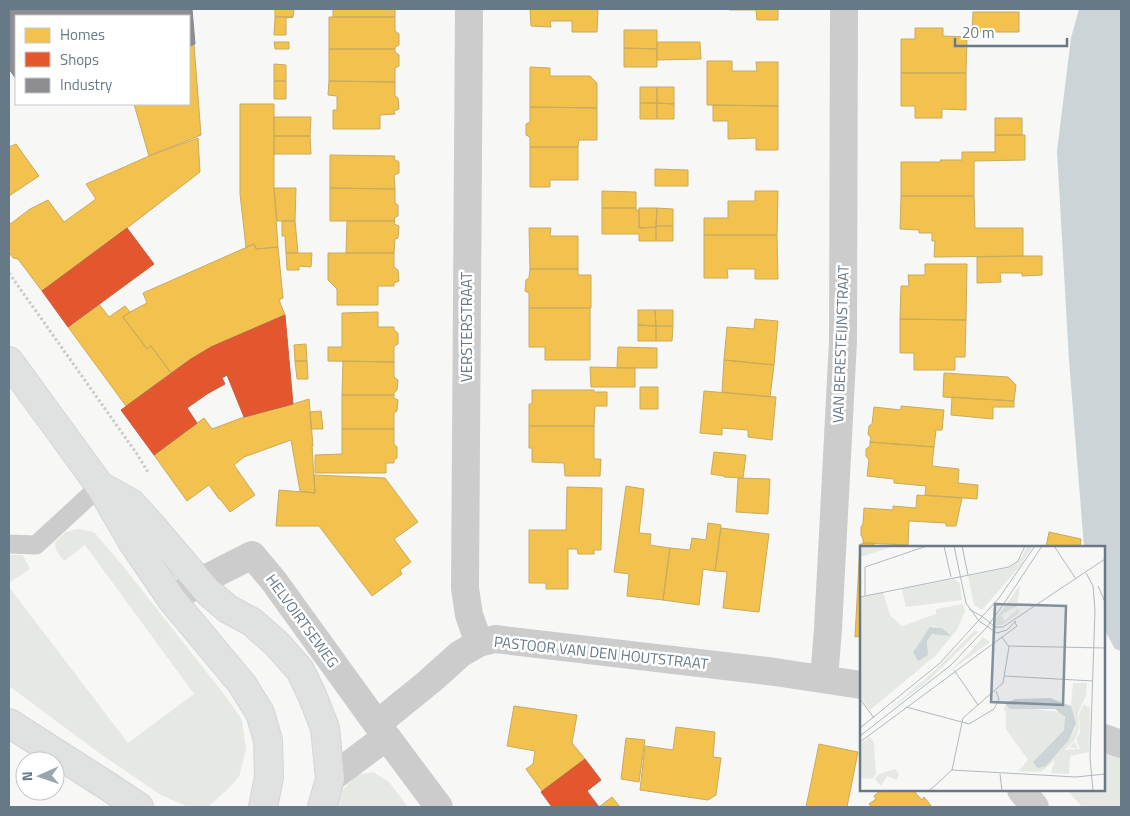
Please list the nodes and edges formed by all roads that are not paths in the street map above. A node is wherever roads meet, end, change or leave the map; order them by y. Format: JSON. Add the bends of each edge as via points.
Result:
{"nodes":[{"id":1,"x":469,"y":9,"type":"edge"},
{"id":2,"x":844,"y":9,"type":"edge"},
{"id":3,"x":9,"y":361,"type":"edge"},
{"id":4,"x":100,"y":486,"type":"junction"},
{"id":5,"x":9,"y":544,"type":"edge"},
{"id":6,"x":199,"y":582,"type":"junction"},
{"id":7,"x":172,"y":600,"type":"junction"},
{"id":8,"x":478,"y":643,"type":"junction"},
{"id":9,"x":824,"y":679,"type":"junction"},
{"id":10,"x":860,"y":685,"type":"edge"},
{"id":11,"x":9,"y":723,"type":"edge"},
{"id":12,"x":382,"y":730,"type":"junction"},
{"id":13,"x":1105,"y":738,"type":"edge"},
{"id":14,"x":1121,"y":744,"type":"edge"},
{"id":15,"x":330,"y":779,"type":"junction"},
{"id":16,"x":1022,"y":791,"type":"edge"},
{"id":17,"x":139,"y":807,"type":"edge"},
{"id":18,"x":263,"y":807,"type":"edge"},
{"id":19,"x":322,"y":807,"type":"edge"},
{"id":20,"x":439,"y":807,"type":"edge"},
{"id":21,"x":1035,"y":807,"type":"edge"}],
"edges":[{"from":1,"to":8,"type":"street","name":"VERSTERSTRAAT","via":[[465,588]]},
{"from":2,"to":9,"type":"street","name":"VAN BERESTEIJNSTRAAT","via":[[843,341]]},
{"from":3,"to":4,"type":"main road","name":"HELVOIRTSEWEG"},
{"from":4,"to":5,"type":"lane","via":[[40,552]]},
{"from":4,"to":6,"type":"main road","name":"HELVOIRTSEWEG","via":[[131,503]]},
{"from":4,"to":7,"type":"main road","name":"HELVOIRTSEWEG"},
{"from":6,"to":7,"type":"street","name":"HELVOIRTSEWEG"},
{"from":6,"to":12,"type":"street","name":"HELVOIRTSEWEG","via":[[252,555]]},
{"from":6,"to":15,"type":"main road","name":"HELVOIRTSEWEG","via":[[228,609],[252,622],[300,670],[325,728]]},
{"from":7,"to":18,"type":"main road","name":"HELVOIRTSEWEG","via":[[237,677],[260,713],[268,740],[269,777]]},
{"from":8,"to":9,"type":"street","name":"PASTOOR VAN DEN HOUTSTRAAT","via":[[495,640]]},
{"from":8,"to":12,"type":"street","name":"PASTOOR VAN DEN HOUTSTRAAT","via":[[430,680]]},
{"from":9,"to":10,"type":"street","name":"PASTOOR VAN DEN HOUTSTRAAT"},
{"from":11,"to":17,"type":"main road"},
{"from":12,"to":15,"type":"street"},
{"from":12,"to":20,"type":"street","name":"HELVOIRTSEWEG"},
{"from":13,"to":14,"type":"street"},
{"from":15,"to":19,"type":"main road","name":"HELVOIRTSEWEG"},
{"from":16,"to":21,"type":"street"}]}
